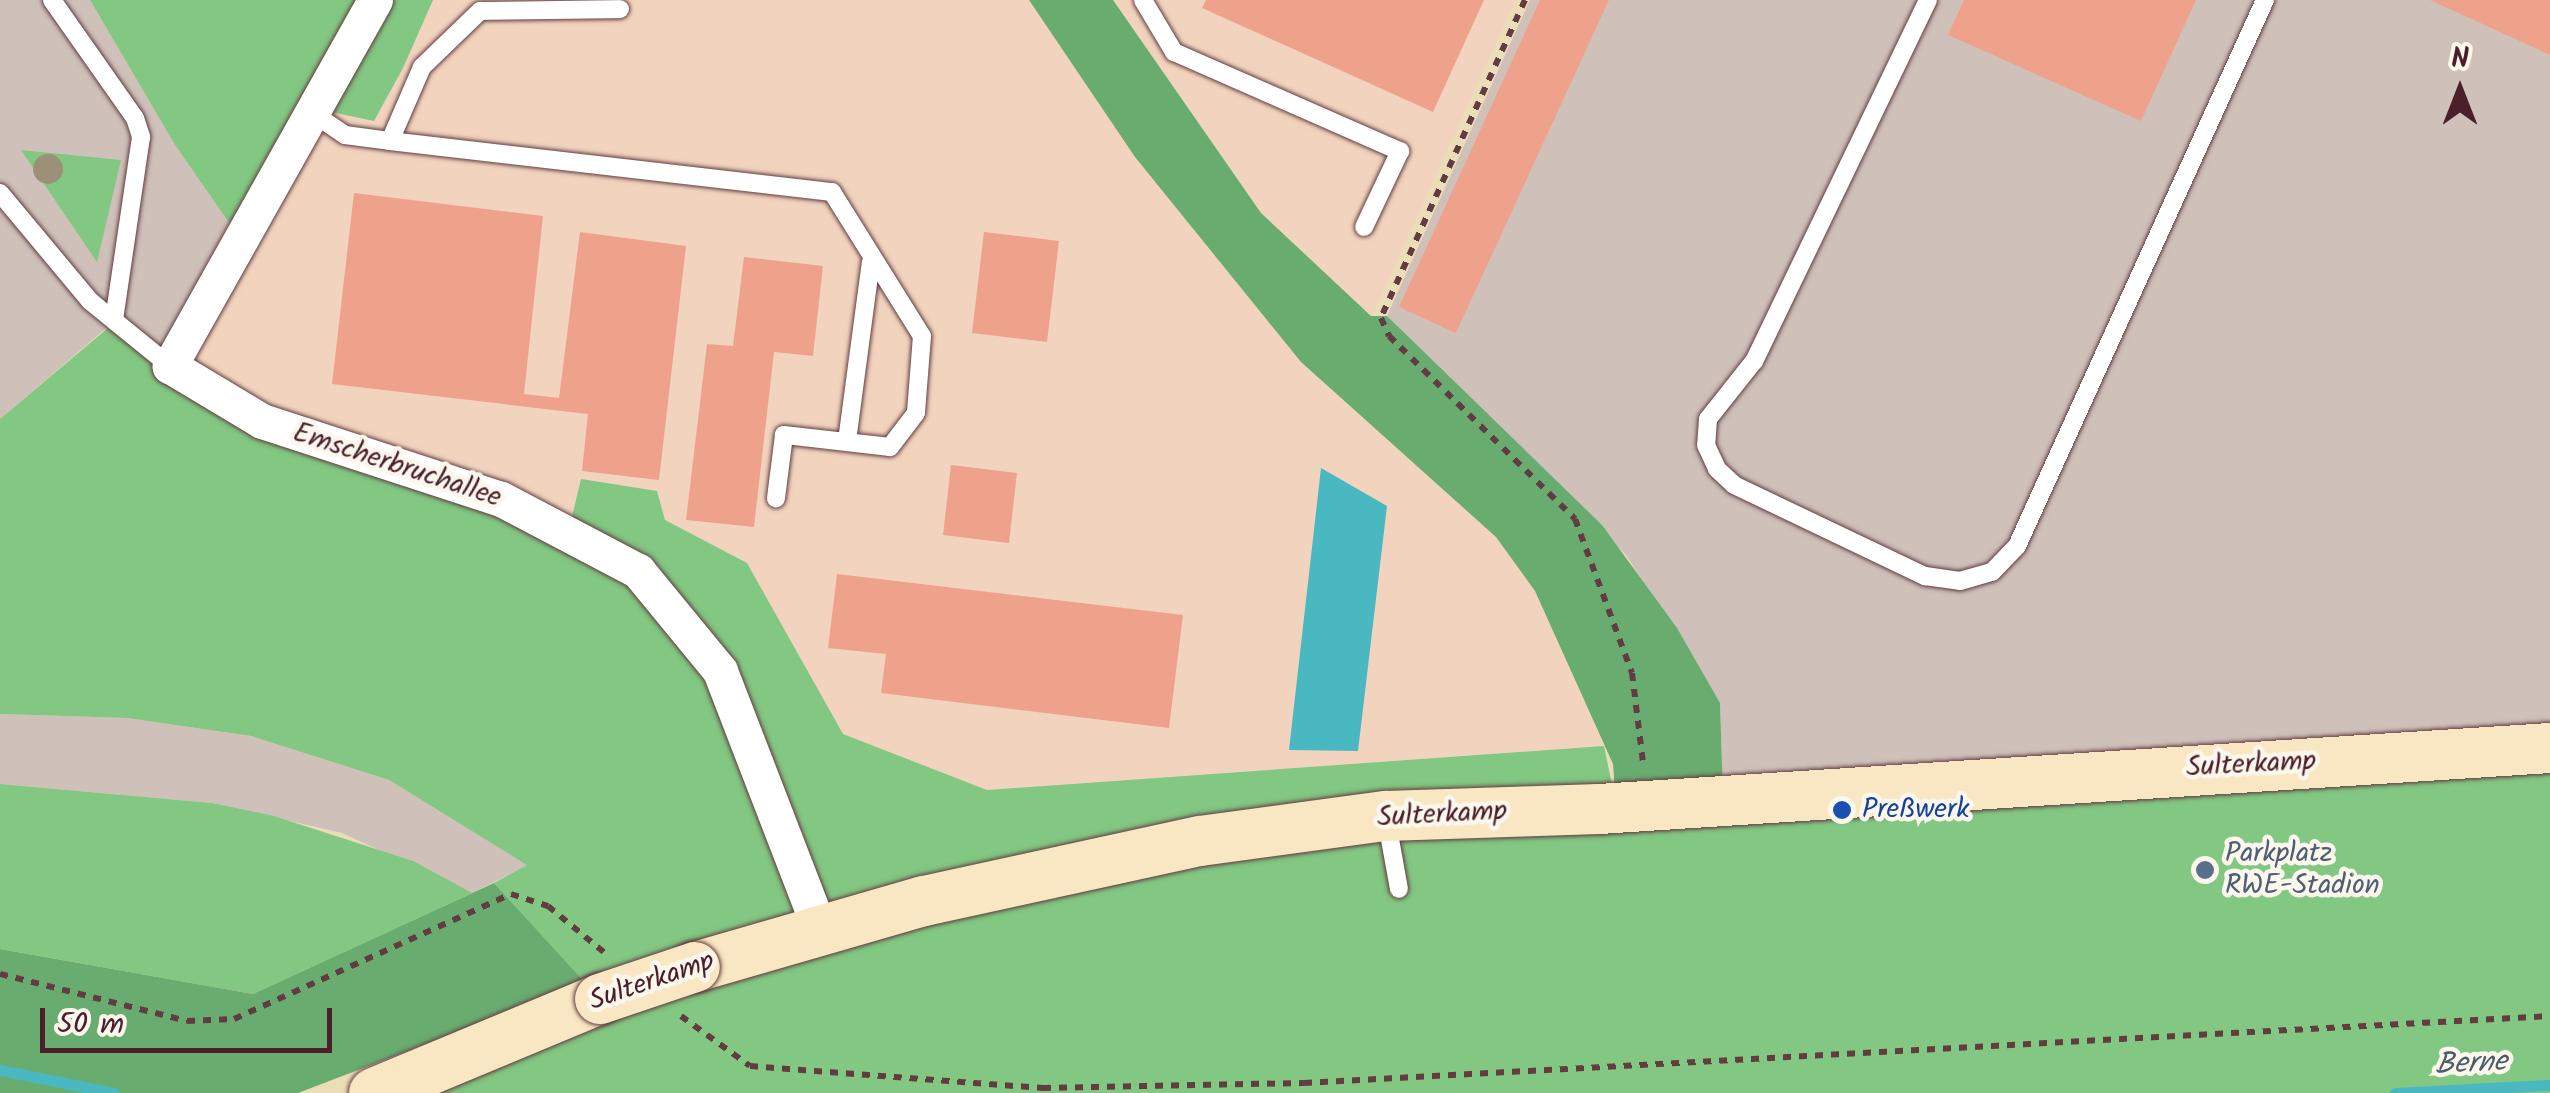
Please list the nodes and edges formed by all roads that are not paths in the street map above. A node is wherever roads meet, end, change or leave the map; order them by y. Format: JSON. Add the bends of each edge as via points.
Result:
{"nodes":[{"id":1,"x":52,"y":0,"type":"edge"},
{"id":2,"x":375,"y":0,"type":"edge"},
{"id":3,"x":1144,"y":0,"type":"edge"},
{"id":4,"x":1928,"y":0,"type":"edge"},
{"id":5,"x":2265,"y":0,"type":"edge"},
{"id":6,"x":620,"y":9,"type":"dead end"},
{"id":7,"x":314,"y":114,"type":"junction"},
{"id":8,"x":390,"y":142,"type":"junction"},
{"id":9,"x":0,"y":193,"type":"edge"},
{"id":10,"x":1364,"y":227,"type":"dead end"},
{"id":11,"x":870,"y":262,"type":"junction"},
{"id":12,"x":114,"y":320,"type":"junction"},
{"id":13,"x":170,"y":366,"type":"junction"},
{"id":14,"x":847,"y":442,"type":"junction"},
{"id":15,"x":776,"y":498,"type":"dead end"},
{"id":16,"x":2550,"y":748,"type":"edge"},
{"id":17,"x":1386,"y":816,"type":"junction"},
{"id":18,"x":1399,"y":888,"type":"dead end"},
{"id":19,"x":819,"y":928,"type":"junction"},
{"id":20,"x":374,"y":1093,"type":"edge"}],
"edges":[{"from":1,"to":12,"type":"lane","via":[[136,118],[141,138]]},
{"from":2,"to":7,"type":"street"},
{"from":3,"to":10,"type":"lane","via":[[1174,52],[1400,151]]},
{"from":4,"to":5,"type":"lane","via":[[1754,362],[1708,419],[1706,445],[1717,470],[1734,485],[1925,576],[1960,581],[1992,572],[2017,546]]},
{"from":6,"to":8,"type":"lane","via":[[480,11],[422,67]]},
{"from":7,"to":8,"type":"lane","via":[[345,135]]},
{"from":7,"to":13,"type":"street"},
{"from":8,"to":11,"type":"lane","via":[[832,192]]},
{"from":9,"to":12,"type":"lane"},
{"from":11,"to":14,"type":"lane"},
{"from":11,"to":14,"type":"lane","via":[[922,336],[916,414],[890,447]]},
{"from":12,"to":13,"type":"lane"},
{"from":13,"to":19,"type":"street","name":"Emscherbruchallee","via":[[262,420],[501,500],[638,571],[720,671]]},
{"from":14,"to":15,"type":"lane","via":[[784,435]]},
{"from":16,"to":17,"type":"street","name":"Sulterkamp","via":[[1979,789]]},
{"from":17,"to":18,"type":"lane"},
{"from":17,"to":19,"type":"street","name":"Sulterkamp","via":[[1200,841]]},
{"from":19,"to":20,"type":"street","name":"Sulterkamp","bridge":true,"via":[[695,967],[610,982]]}]}
